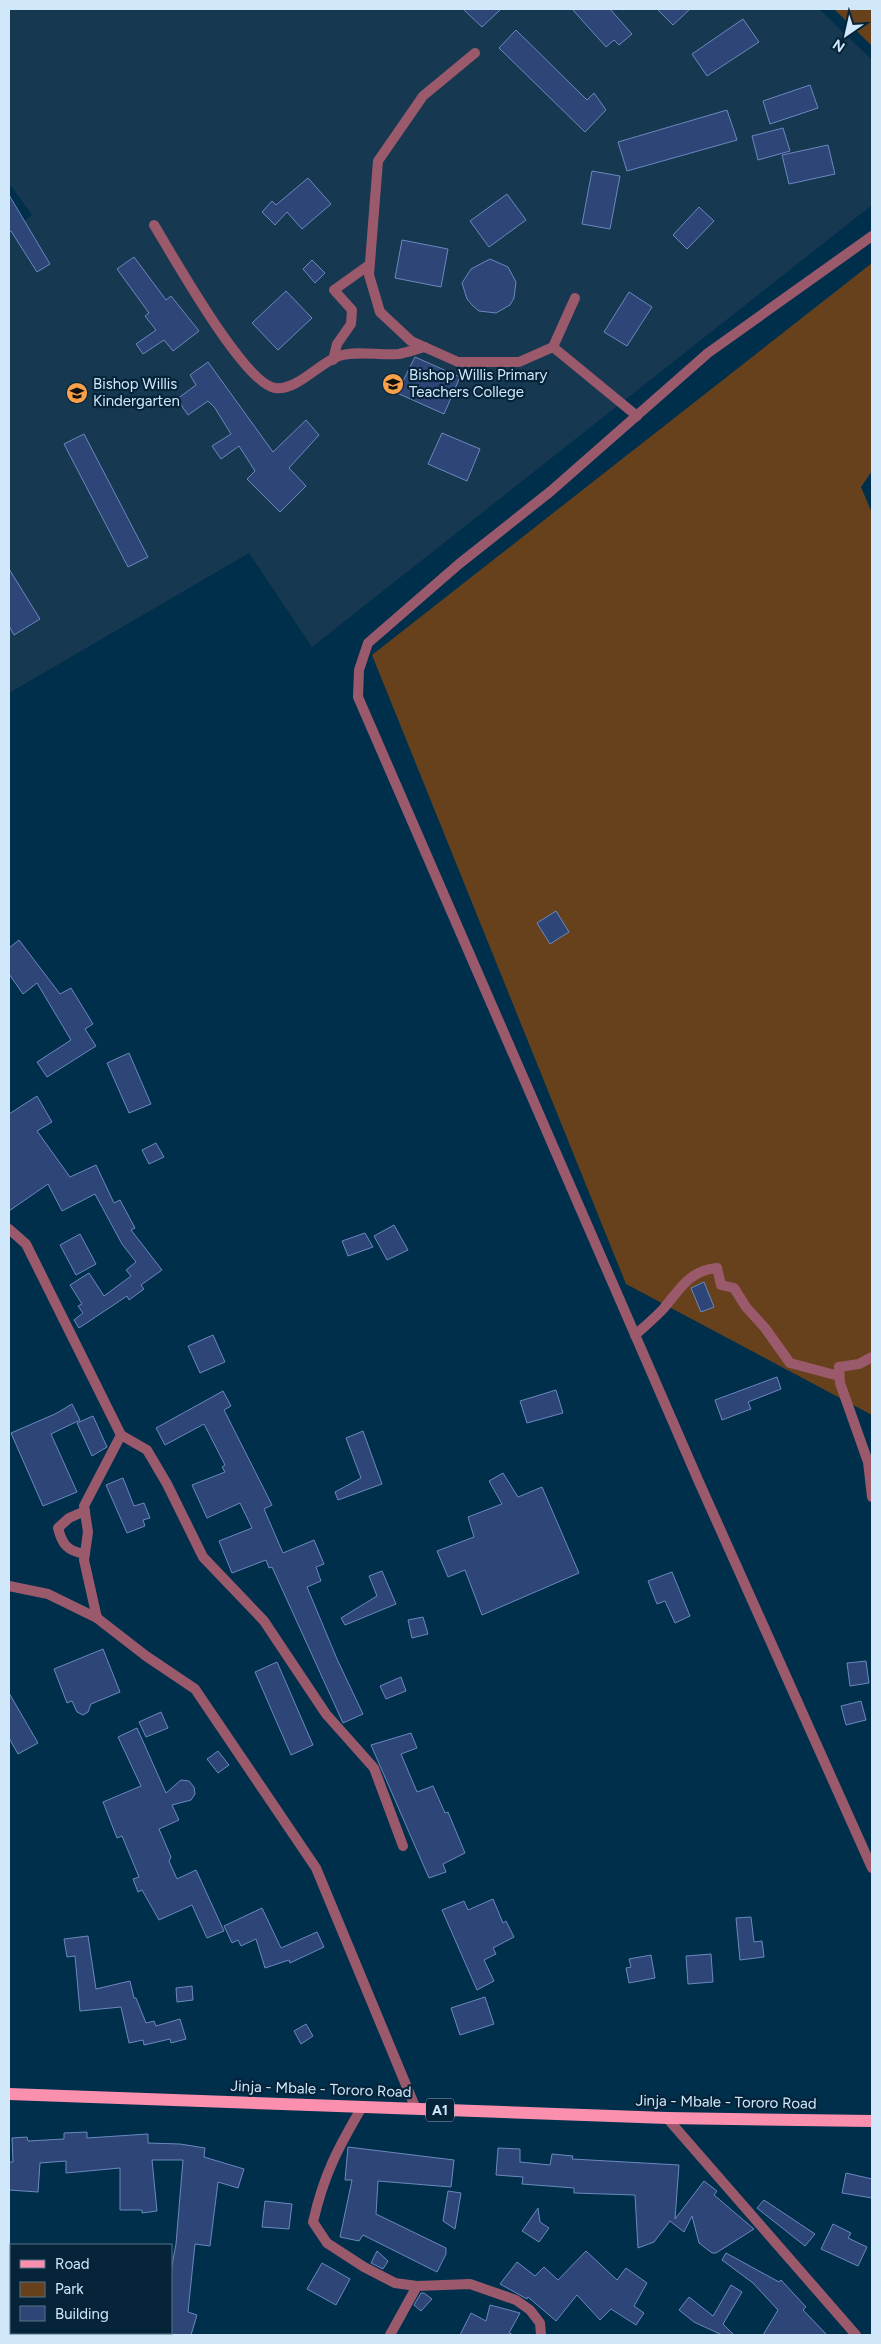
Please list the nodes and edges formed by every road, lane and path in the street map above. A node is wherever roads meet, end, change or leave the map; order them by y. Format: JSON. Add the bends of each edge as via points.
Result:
{"nodes":[{"id":1,"x":475,"y":53,"type":"dead end"},
{"id":2,"x":154,"y":225,"type":"dead end"},
{"id":3,"x":872,"y":236,"type":"edge"},
{"id":4,"x":369,"y":264,"type":"junction"},
{"id":5,"x":575,"y":298,"type":"dead end"},
{"id":6,"x":425,"y":347,"type":"junction"},
{"id":7,"x":554,"y":347,"type":"junction"},
{"id":8,"x":333,"y":360,"type":"junction"},
{"id":9,"x":637,"y":416,"type":"junction"},
{"id":10,"x":9,"y":1228,"type":"edge"},
{"id":11,"x":636,"y":1335,"type":"junction"},
{"id":12,"x":872,"y":1357,"type":"edge"},
{"id":13,"x":840,"y":1376,"type":"junction"},
{"id":14,"x":121,"y":1434,"type":"junction"},
{"id":15,"x":872,"y":1497,"type":"edge"},
{"id":16,"x":85,"y":1511,"type":"junction"},
{"id":17,"x":85,"y":1554,"type":"junction"},
{"id":18,"x":9,"y":1586,"type":"edge"},
{"id":19,"x":97,"y":1618,"type":"junction"},
{"id":20,"x":403,"y":1846,"type":"dead end"},
{"id":21,"x":872,"y":1868,"type":"edge"},
{"id":22,"x":9,"y":2094,"type":"edge"},
{"id":23,"x":362,"y":2107,"type":"junction"},
{"id":24,"x":416,"y":2109,"type":"junction"},
{"id":25,"x":667,"y":2118,"type":"junction"},
{"id":26,"x":872,"y":2121,"type":"edge"},
{"id":27,"x":417,"y":2286,"type":"junction"},
{"id":28,"x":390,"y":2335,"type":"edge"},
{"id":29,"x":541,"y":2335,"type":"edge"},
{"id":30,"x":856,"y":2335,"type":"edge"}],
"edges":[{"from":1,"to":4,"type":"street","via":[[423,96],[378,161]]},
{"from":2,"to":8,"type":"street","via":[[212,320],[246,365],[268,386],[276,389],[298,382]]},
{"from":3,"to":9,"type":"street","via":[[708,353]]},
{"from":4,"to":6,"type":"street","via":[[380,312]]},
{"from":4,"to":8,"type":"street","via":[[334,290],[352,310],[351,324],[337,344]]},
{"from":5,"to":7,"type":"street"},
{"from":6,"to":7,"type":"street","via":[[458,362],[519,362]]},
{"from":6,"to":8,"type":"street","via":[[399,354],[358,354]]},
{"from":7,"to":9,"type":"street"},
{"from":9,"to":11,"type":"street","via":[[368,643],[359,670],[358,697]]},
{"from":10,"to":14,"type":"street","via":[[26,1244]]},
{"from":11,"to":13,"type":"street","via":[[687,1280],[704,1269],[718,1268],[721,1285],[734,1288],[790,1363]]},
{"from":11,"to":21,"type":"street"},
{"from":12,"to":13,"type":"street","via":[[859,1364],[839,1367]]},
{"from":13,"to":15,"type":"street","via":[[868,1462]]},
{"from":14,"to":16,"type":"street","via":[[84,1506]]},
{"from":14,"to":20,"type":"street","via":[[147,1450],[203,1557],[264,1621],[326,1714],[374,1768]]},
{"from":16,"to":17,"type":"street","via":[[88,1532]]},
{"from":16,"to":17,"type":"street","via":[[69,1518],[58,1528],[62,1543],[73,1552]]},
{"from":17,"to":19,"type":"street"},
{"from":18,"to":19,"type":"street","via":[[48,1594]]},
{"from":19,"to":24,"type":"street","via":[[195,1689],[316,1868]]},
{"from":22,"to":23,"type":"main road","name":"Jinja - Mbale - Tororo Road","number":"A1"},
{"from":23,"to":24,"type":"main road","name":"Jinja - Mbale - Tororo Road","number":"A1"},
{"from":23,"to":27,"type":"street","via":[[334,2154],[321,2186],[313,2222],[327,2243],[364,2267],[395,2283]]},
{"from":24,"to":25,"type":"main road","name":"Jinja - Mbale - Tororo Road","number":"A1"},
{"from":25,"to":26,"type":"main road","name":"Jinja - Mbale - Tororo Road","number":"A1"},
{"from":25,"to":30,"type":"street"},
{"from":27,"to":28,"type":"street"},
{"from":27,"to":29,"type":"street","via":[[470,2284],[516,2300],[535,2316],[540,2323]]}]}
